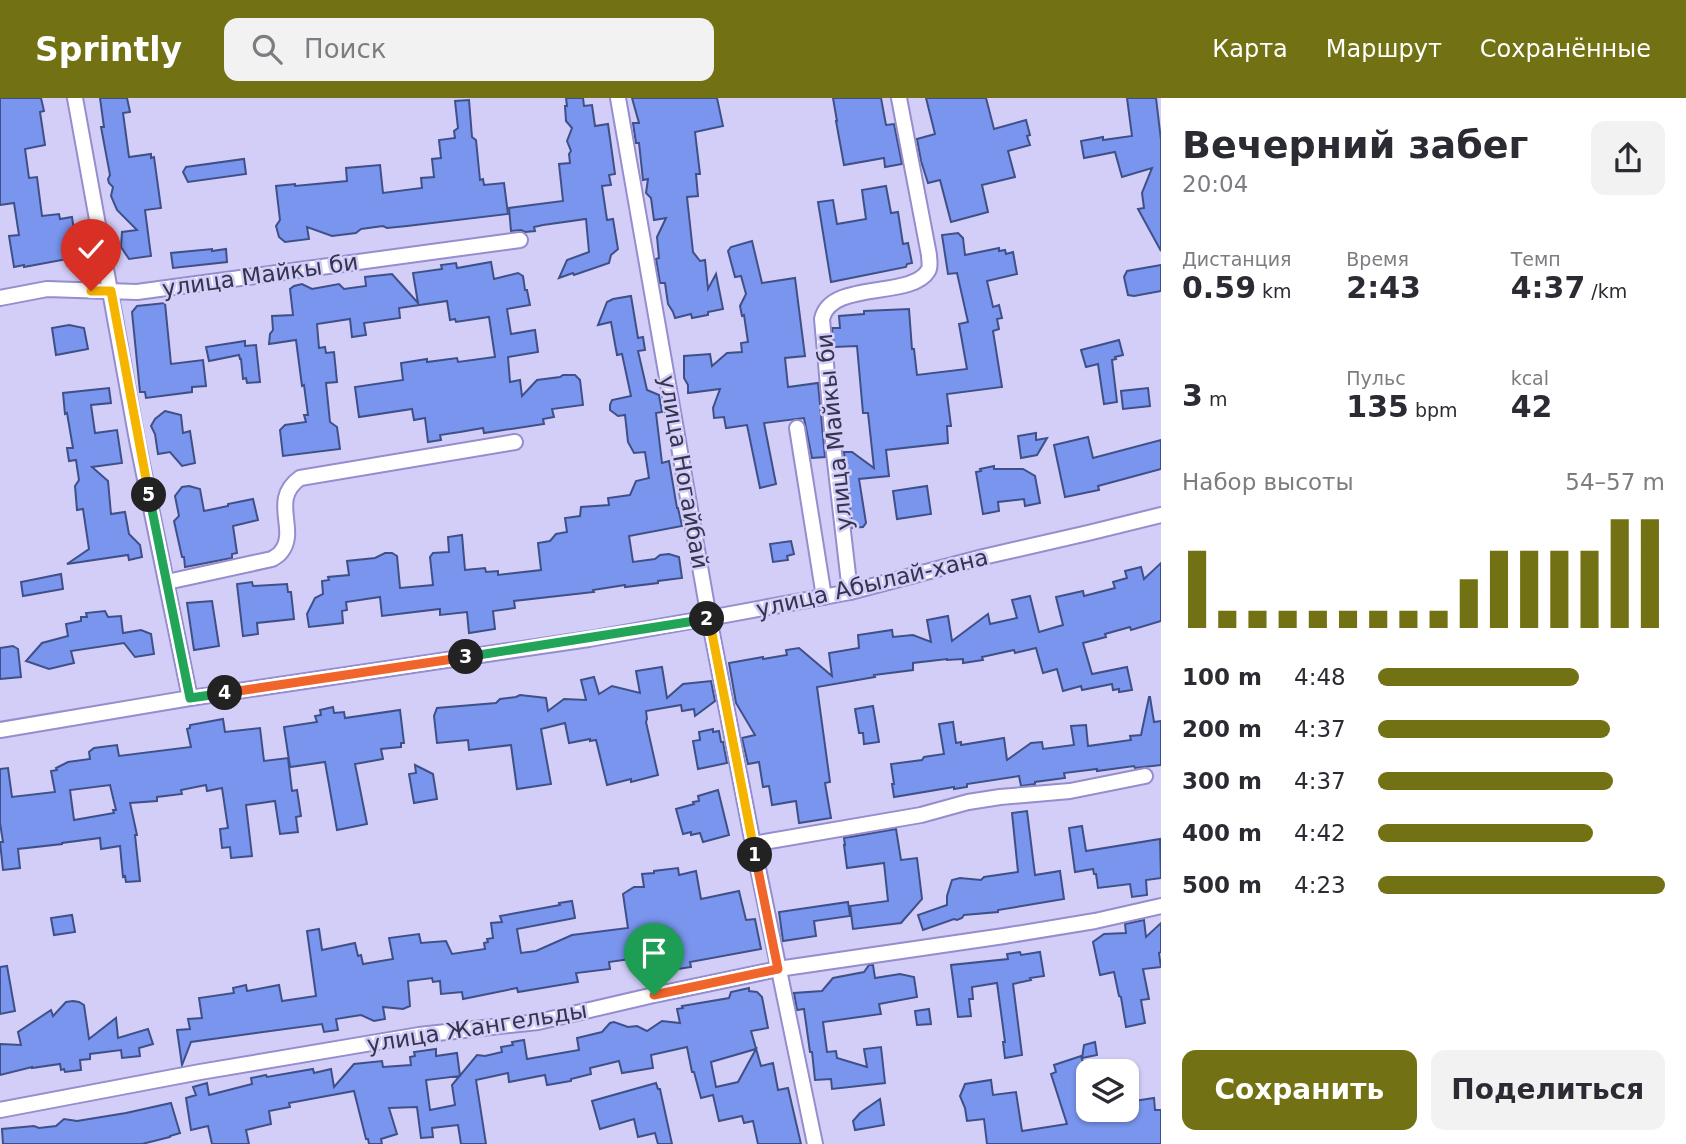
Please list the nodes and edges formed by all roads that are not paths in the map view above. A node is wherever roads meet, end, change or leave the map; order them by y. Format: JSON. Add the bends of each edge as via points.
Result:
{"nodes":[{"id":1,"x":75,"y":98,"type":"edge"},
{"id":2,"x":618,"y":98,"type":"edge"},
{"id":3,"x":899,"y":98,"type":"edge"},
{"id":4,"x":520,"y":240,"type":"dead end"},
{"id":5,"x":111,"y":291,"type":"junction"},
{"id":6,"x":0,"y":298,"type":"edge"},
{"id":7,"x":797,"y":428,"type":"dead end"},
{"id":8,"x":515,"y":442,"type":"dead end"},
{"id":9,"x":1161,"y":515,"type":"edge"},
{"id":10,"x":167,"y":582,"type":"junction"},
{"id":11,"x":850,"y":592,"type":"junction"},
{"id":12,"x":824,"y":597,"type":"junction"},
{"id":13,"x":709,"y":618,"type":"junction"},
{"id":14,"x":190,"y":698,"type":"junction"},
{"id":15,"x":0,"y":730,"type":"edge"},
{"id":16,"x":1145,"y":776,"type":"dead end"},
{"id":17,"x":752,"y":844,"type":"junction"},
{"id":18,"x":1161,"y":906,"type":"edge"},
{"id":19,"x":778,"y":969,"type":"junction"},
{"id":20,"x":0,"y":1110,"type":"edge"},
{"id":21,"x":815,"y":1144,"type":"edge"}],
"edges":[{"from":1,"to":5,"type":"street"},
{"from":2,"to":13,"type":"street","name":"улица Ногайбай"},
{"from":3,"to":11,"type":"street","name":"улица Майкы би","via":[[930,268],[917,281],[849,295],[824,311],[822,319]]},
{"from":4,"to":5,"type":"street","name":"улица Майкы би","via":[[137,292]]},
{"from":5,"to":6,"type":"street","name":"улица Майкы би","via":[[47,289]]},
{"from":5,"to":10,"type":"street"},
{"from":7,"to":12,"type":"street"},
{"from":8,"to":10,"type":"street","via":[[300,478],[285,496],[282,552],[272,559]]},
{"from":9,"to":11,"type":"street","name":"улица Абылай-хана"},
{"from":10,"to":14,"type":"street"},
{"from":11,"to":12,"type":"street","name":"улица Абылай-хана"},
{"from":12,"to":13,"type":"street","name":"улица Абылай-хана"},
{"from":13,"to":14,"type":"street","name":"улица Абылай-хана"},
{"from":13,"to":17,"type":"street","name":"улица Ногайбай"},
{"from":14,"to":15,"type":"street","name":"улица Абылай-хана"},
{"from":16,"to":17,"type":"street","via":[[1070,791],[979,800]]},
{"from":17,"to":19,"type":"street","name":"улица Ногайбай"},
{"from":18,"to":19,"type":"street","name":"улица Жангельды","via":[[1017,934]]},
{"from":19,"to":20,"type":"street","name":"улица Жангельды","via":[[538,1022],[419,1035]]},
{"from":19,"to":21,"type":"street","name":"улица Ногайбай"}]}
